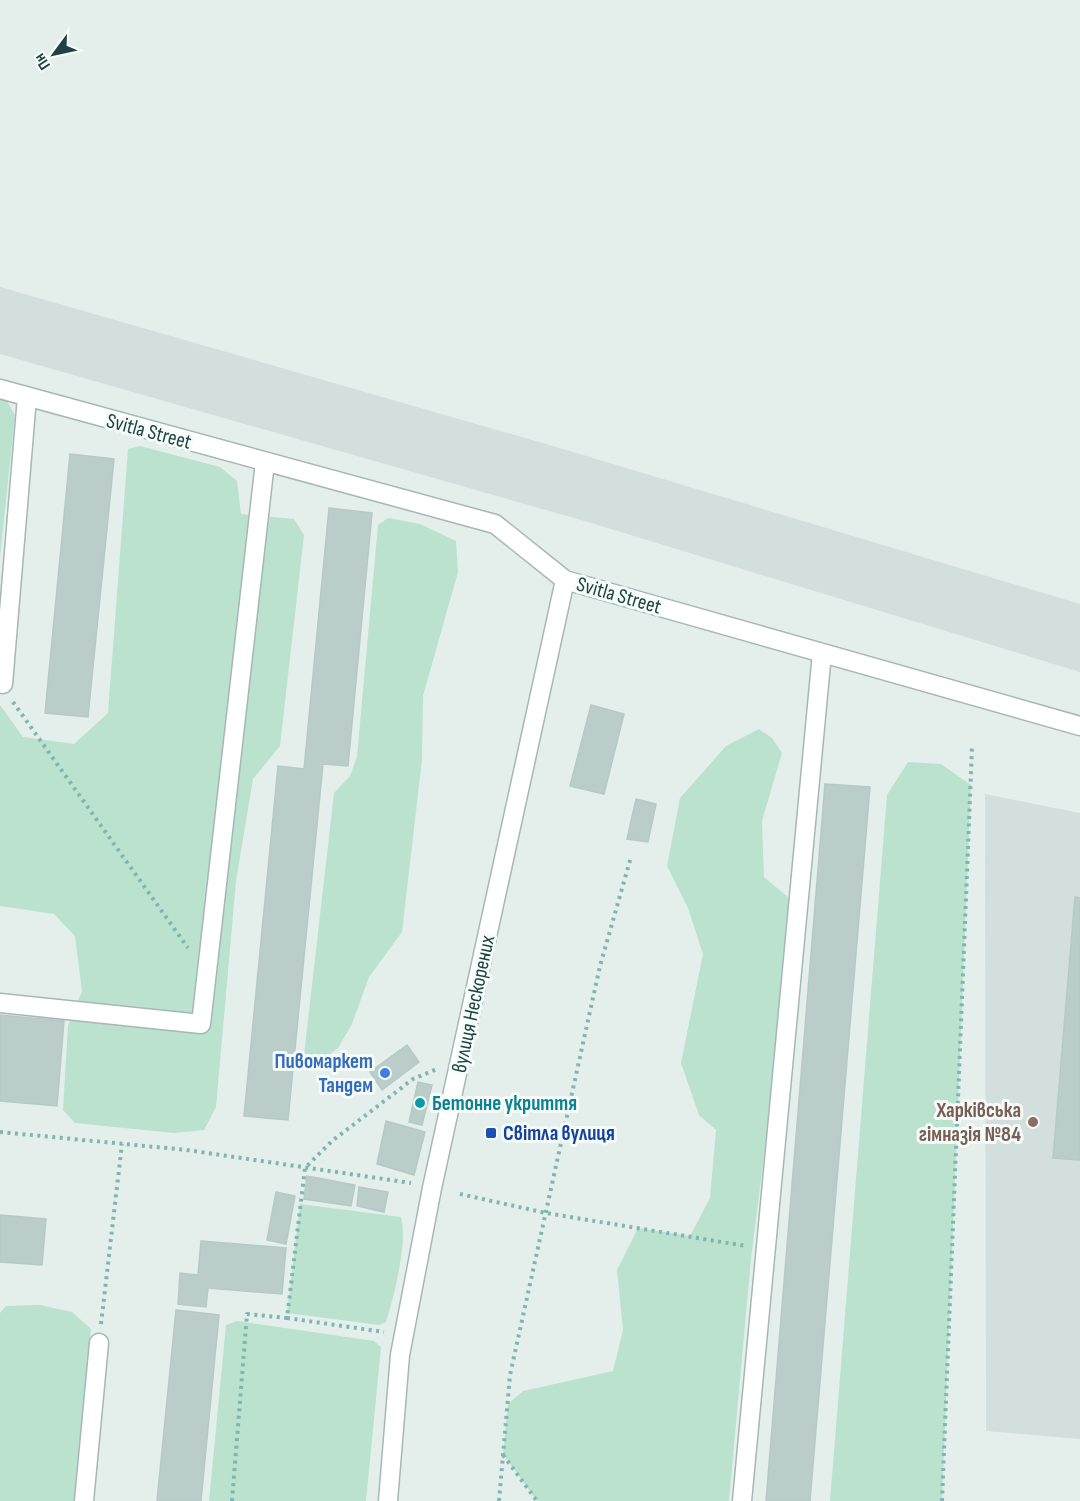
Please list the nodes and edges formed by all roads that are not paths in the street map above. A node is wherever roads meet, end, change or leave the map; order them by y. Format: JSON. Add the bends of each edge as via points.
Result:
{"nodes":[{"id":1,"x":0,"y":389,"type":"edge"},
{"id":2,"x":27,"y":397,"type":"junction"},
{"id":3,"x":265,"y":462,"type":"junction"},
{"id":4,"x":565,"y":580,"type":"junction"},
{"id":5,"x":822,"y":653,"type":"junction"},
{"id":6,"x":3,"y":684,"type":"road end"},
{"id":7,"x":1080,"y":726,"type":"edge"},
{"id":8,"x":0,"y":1003,"type":"edge"},
{"id":9,"x":99,"y":1343,"type":"road end"},
{"id":10,"x":84,"y":1501,"type":"edge"},
{"id":11,"x":388,"y":1501,"type":"edge"},
{"id":12,"x":742,"y":1501,"type":"edge"}],
"edges":[{"from":1,"to":2,"type":"street","name":"Svitla Street"},
{"from":2,"to":3,"type":"street","name":"Svitla Street"},
{"from":2,"to":6,"type":"street"},
{"from":3,"to":4,"type":"street","name":"Svitla Street","via":[[495,524]]},
{"from":3,"to":8,"type":"street","via":[[201,1024]]},
{"from":4,"to":5,"type":"street","name":"Svitla Street"},
{"from":4,"to":11,"type":"street","name":"вулиця Нескорених","via":[[432,1188],[400,1355]]},
{"from":5,"to":7,"type":"street","name":"Svitla Street"},
{"from":5,"to":12,"type":"street"},
{"from":9,"to":10,"type":"street"}]}
